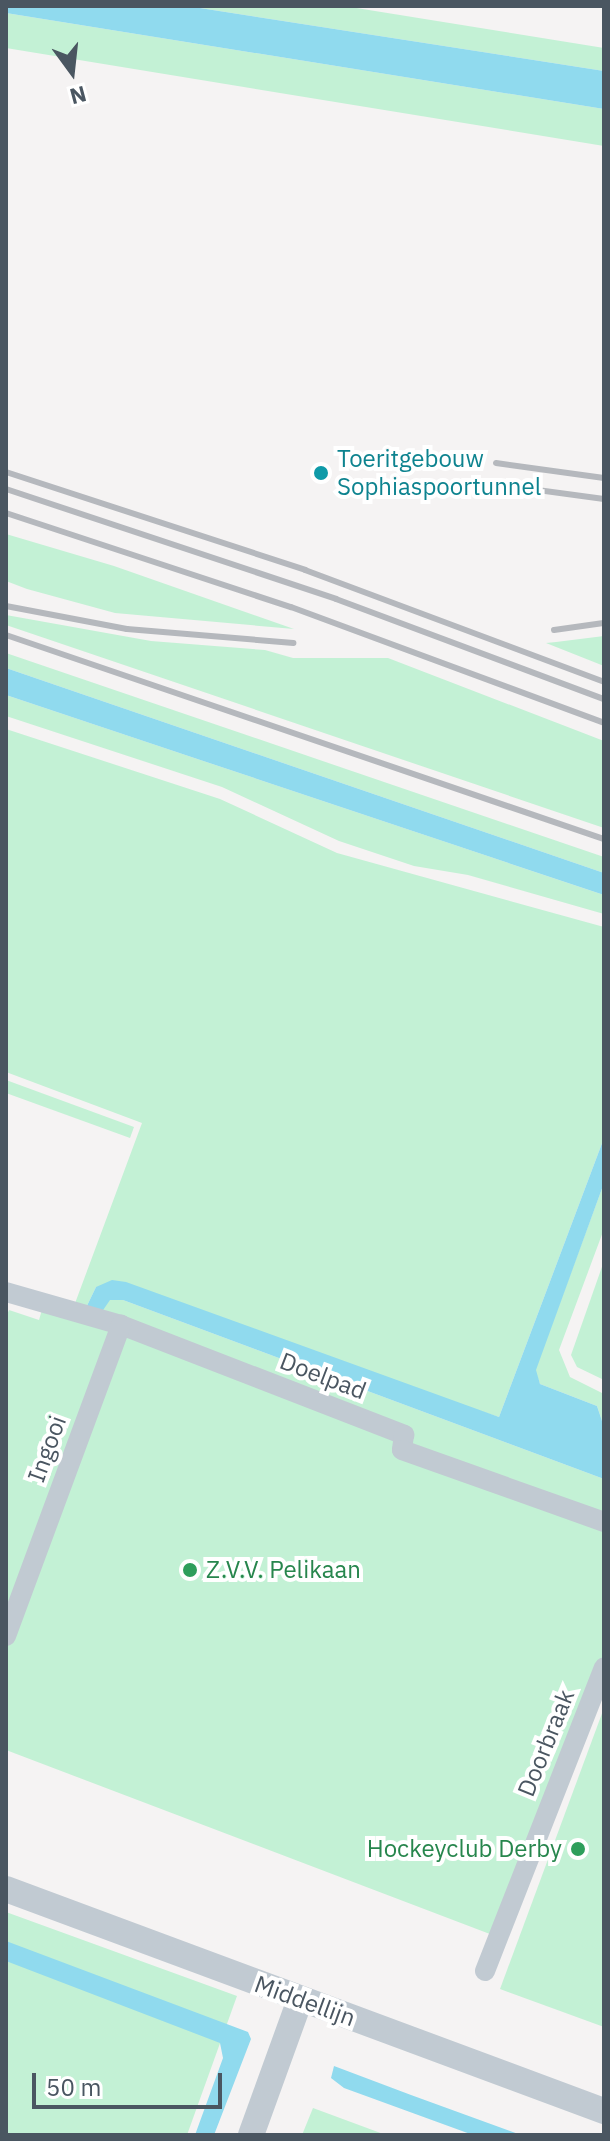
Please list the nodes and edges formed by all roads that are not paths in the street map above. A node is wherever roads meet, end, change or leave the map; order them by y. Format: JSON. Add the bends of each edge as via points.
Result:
{"nodes":[{"id":1,"x":6,"y":1292,"type":"edge"},
{"id":2,"x":121,"y":1325,"type":"junction"},
{"id":3,"x":604,"y":1522,"type":"edge"},
{"id":4,"x":6,"y":1636,"type":"edge"},
{"id":5,"x":604,"y":1668,"type":"edge"},
{"id":6,"x":6,"y":1889,"type":"edge"},
{"id":7,"x":485,"y":1971,"type":"dead end"},
{"id":8,"x":300,"y":2000,"type":"junction"},
{"id":9,"x":604,"y":2111,"type":"edge"},
{"id":10,"x":251,"y":2135,"type":"edge"}],
"edges":[{"from":1,"to":2,"type":"street","name":"Doelpad"},
{"from":2,"to":3,"type":"street","name":"Doelpad","via":[[404,1435],[402,1450]]},
{"from":2,"to":4,"type":"street","name":"Ingooi"},
{"from":5,"to":7,"type":"street","name":"Doorbraak"},
{"from":6,"to":8,"type":"street","name":"Middellijn"},
{"from":8,"to":9,"type":"street","name":"Middellijn"},
{"from":8,"to":10,"type":"street"}]}
